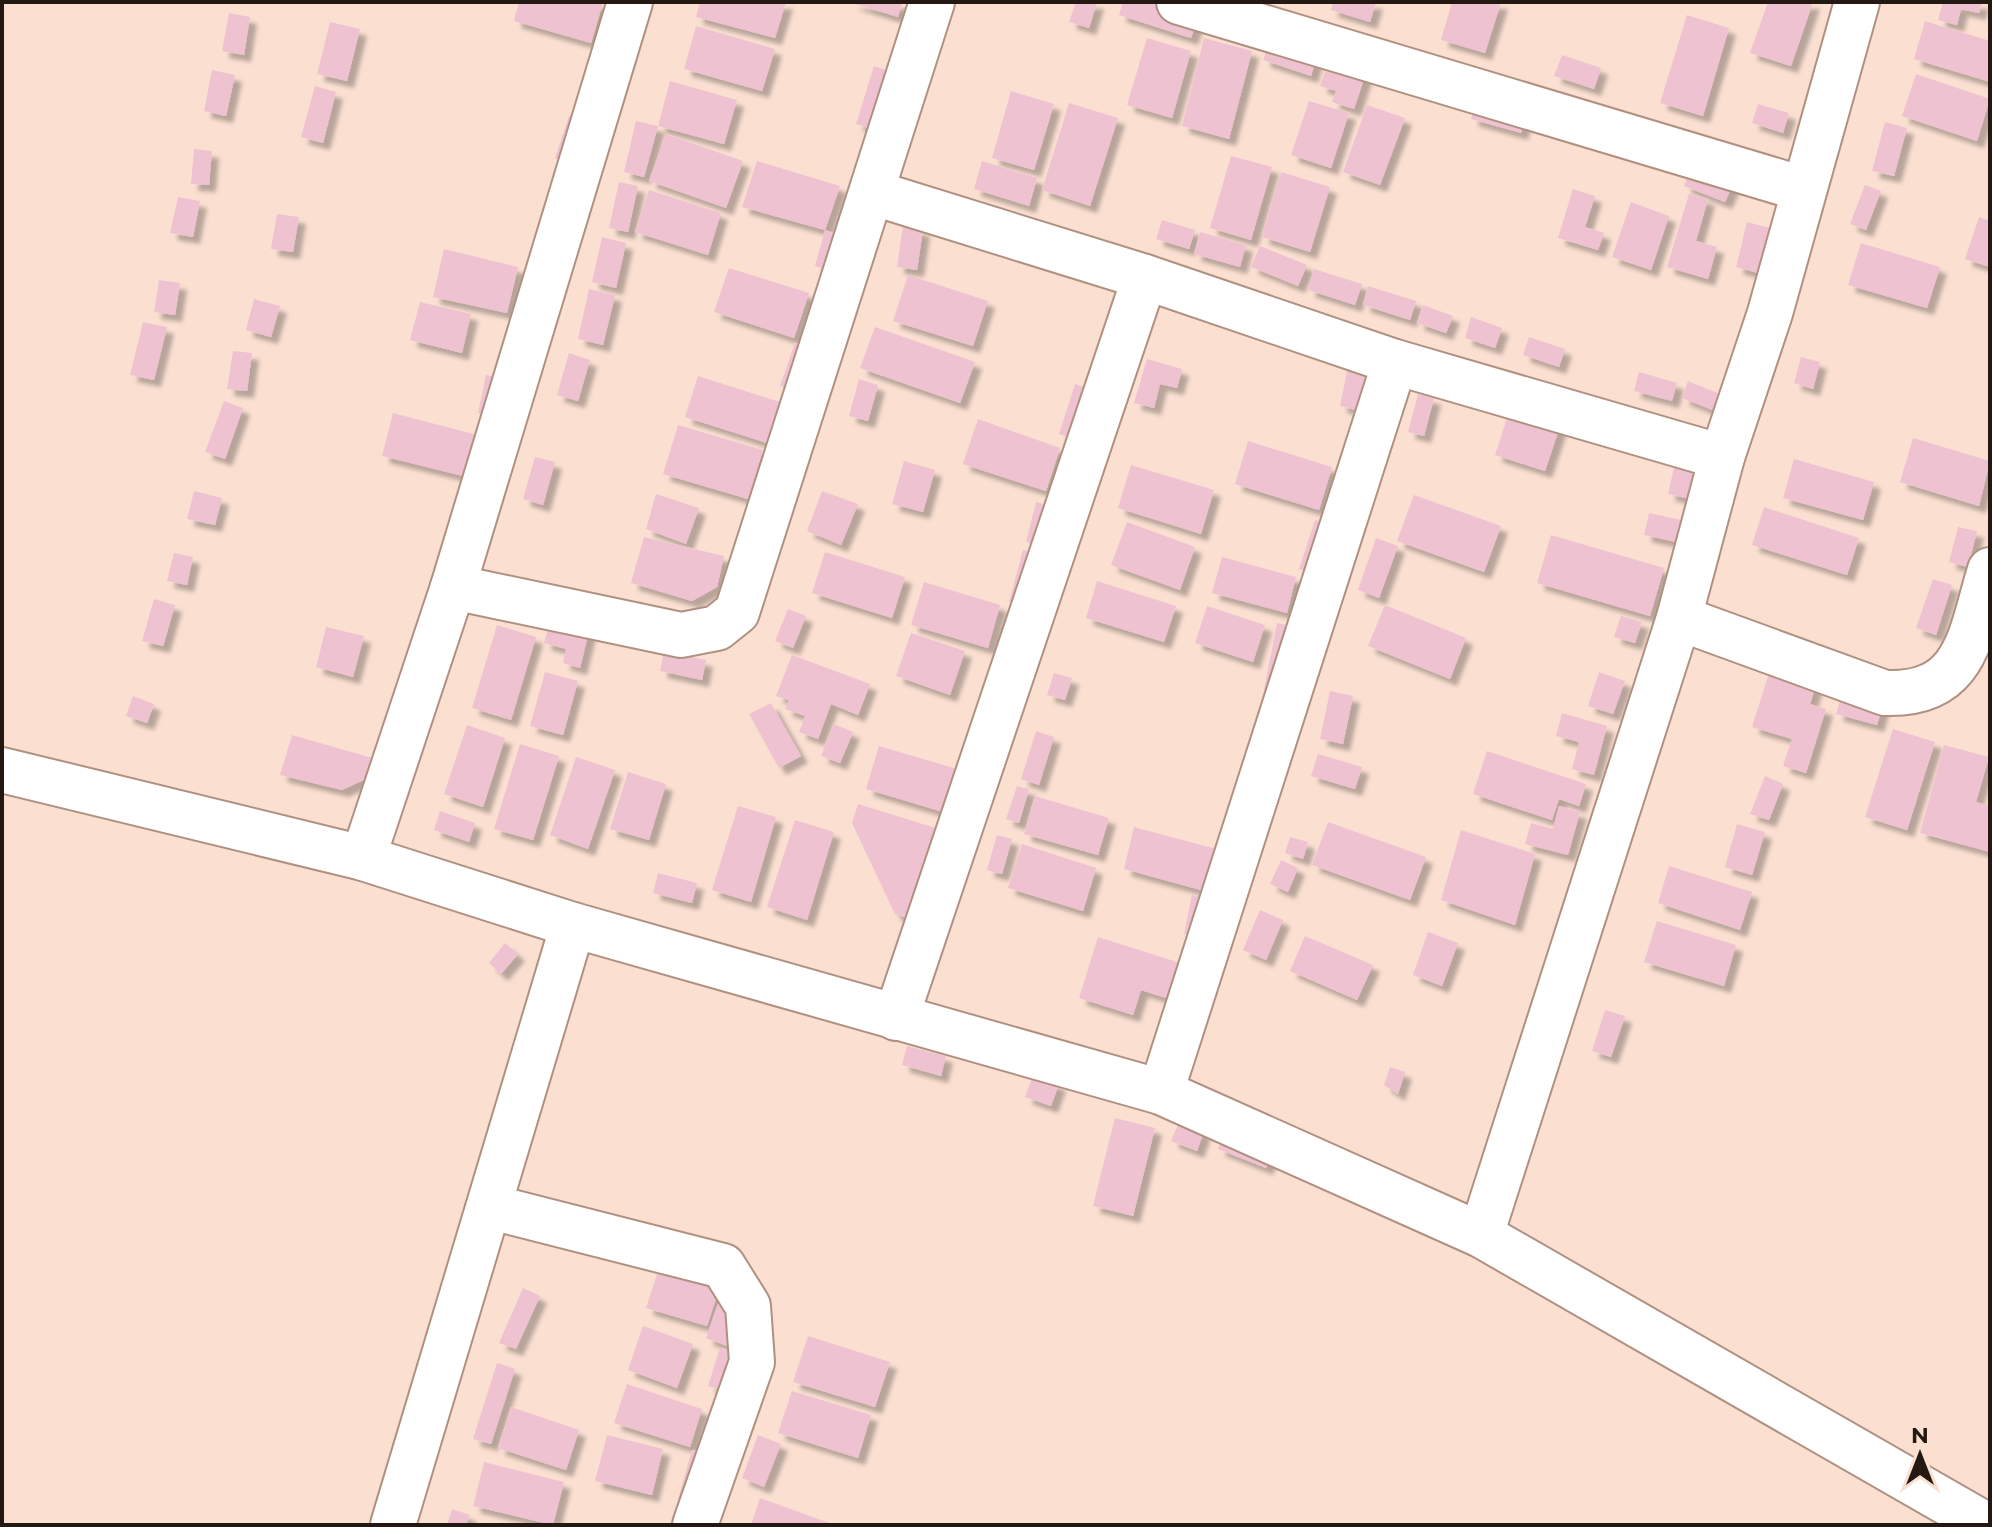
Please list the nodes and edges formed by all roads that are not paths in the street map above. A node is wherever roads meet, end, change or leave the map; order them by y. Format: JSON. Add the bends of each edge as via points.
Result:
{"nodes":[{"id":1,"x":630,"y":2,"type":"edge"},
{"id":2,"x":932,"y":2,"type":"edge"},
{"id":3,"x":1179,"y":2,"type":"edge"},
{"id":4,"x":1857,"y":2,"type":"edge"},
{"id":5,"x":1803,"y":189,"type":"junction"},
{"id":6,"x":874,"y":193,"type":"junction"},
{"id":7,"x":1145,"y":277,"type":"junction"},
{"id":8,"x":1395,"y":362,"type":"junction"},
{"id":9,"x":1722,"y":457,"type":"junction"},
{"id":10,"x":1990,"y":570,"type":"edge"},
{"id":11,"x":453,"y":587,"type":"junction"},
{"id":12,"x":1679,"y":618,"type":"junction"},
{"id":13,"x":2,"y":770,"type":"edge"},
{"id":14,"x":363,"y":858,"type":"junction"},
{"id":15,"x":573,"y":925,"type":"junction"},
{"id":16,"x":896,"y":1018,"type":"junction"},
{"id":17,"x":1161,"y":1092,"type":"junction"},
{"id":18,"x":491,"y":1207,"type":"junction"},
{"id":19,"x":1481,"y":1235,"type":"junction"},
{"id":20,"x":393,"y":1525,"type":"edge"},
{"id":21,"x":695,"y":1525,"type":"edge"},
{"id":22,"x":1986,"y":1525,"type":"edge"}],
"edges":[{"from":1,"to":11,"type":"street"},
{"from":2,"to":6,"type":"street"},
{"from":3,"to":5,"type":"street"},
{"from":4,"to":5,"type":"street"},
{"from":5,"to":9,"type":"street","via":[[1770,313]]},
{"from":6,"to":7,"type":"street"},
{"from":6,"to":11,"type":"street","via":[[737,612],[717,628],[681,635]]},
{"from":7,"to":8,"type":"street"},
{"from":7,"to":16,"type":"street"},
{"from":8,"to":9,"type":"street"},
{"from":8,"to":17,"type":"street"},
{"from":9,"to":12,"type":"street"},
{"from":10,"to":12,"type":"street","via":[[1964,654],[1946,679],[1913,694],[1885,693]]},
{"from":11,"to":14,"type":"street"},
{"from":12,"to":19,"type":"street"},
{"from":13,"to":14,"type":"street"},
{"from":14,"to":15,"type":"street"},
{"from":15,"to":16,"type":"street"},
{"from":15,"to":18,"type":"street"},
{"from":16,"to":17,"type":"street"},
{"from":17,"to":19,"type":"street"},
{"from":18,"to":20,"type":"street"},
{"from":18,"to":21,"type":"street","via":[[723,1266],[748,1306],[752,1362]]},
{"from":19,"to":22,"type":"street"}]}
